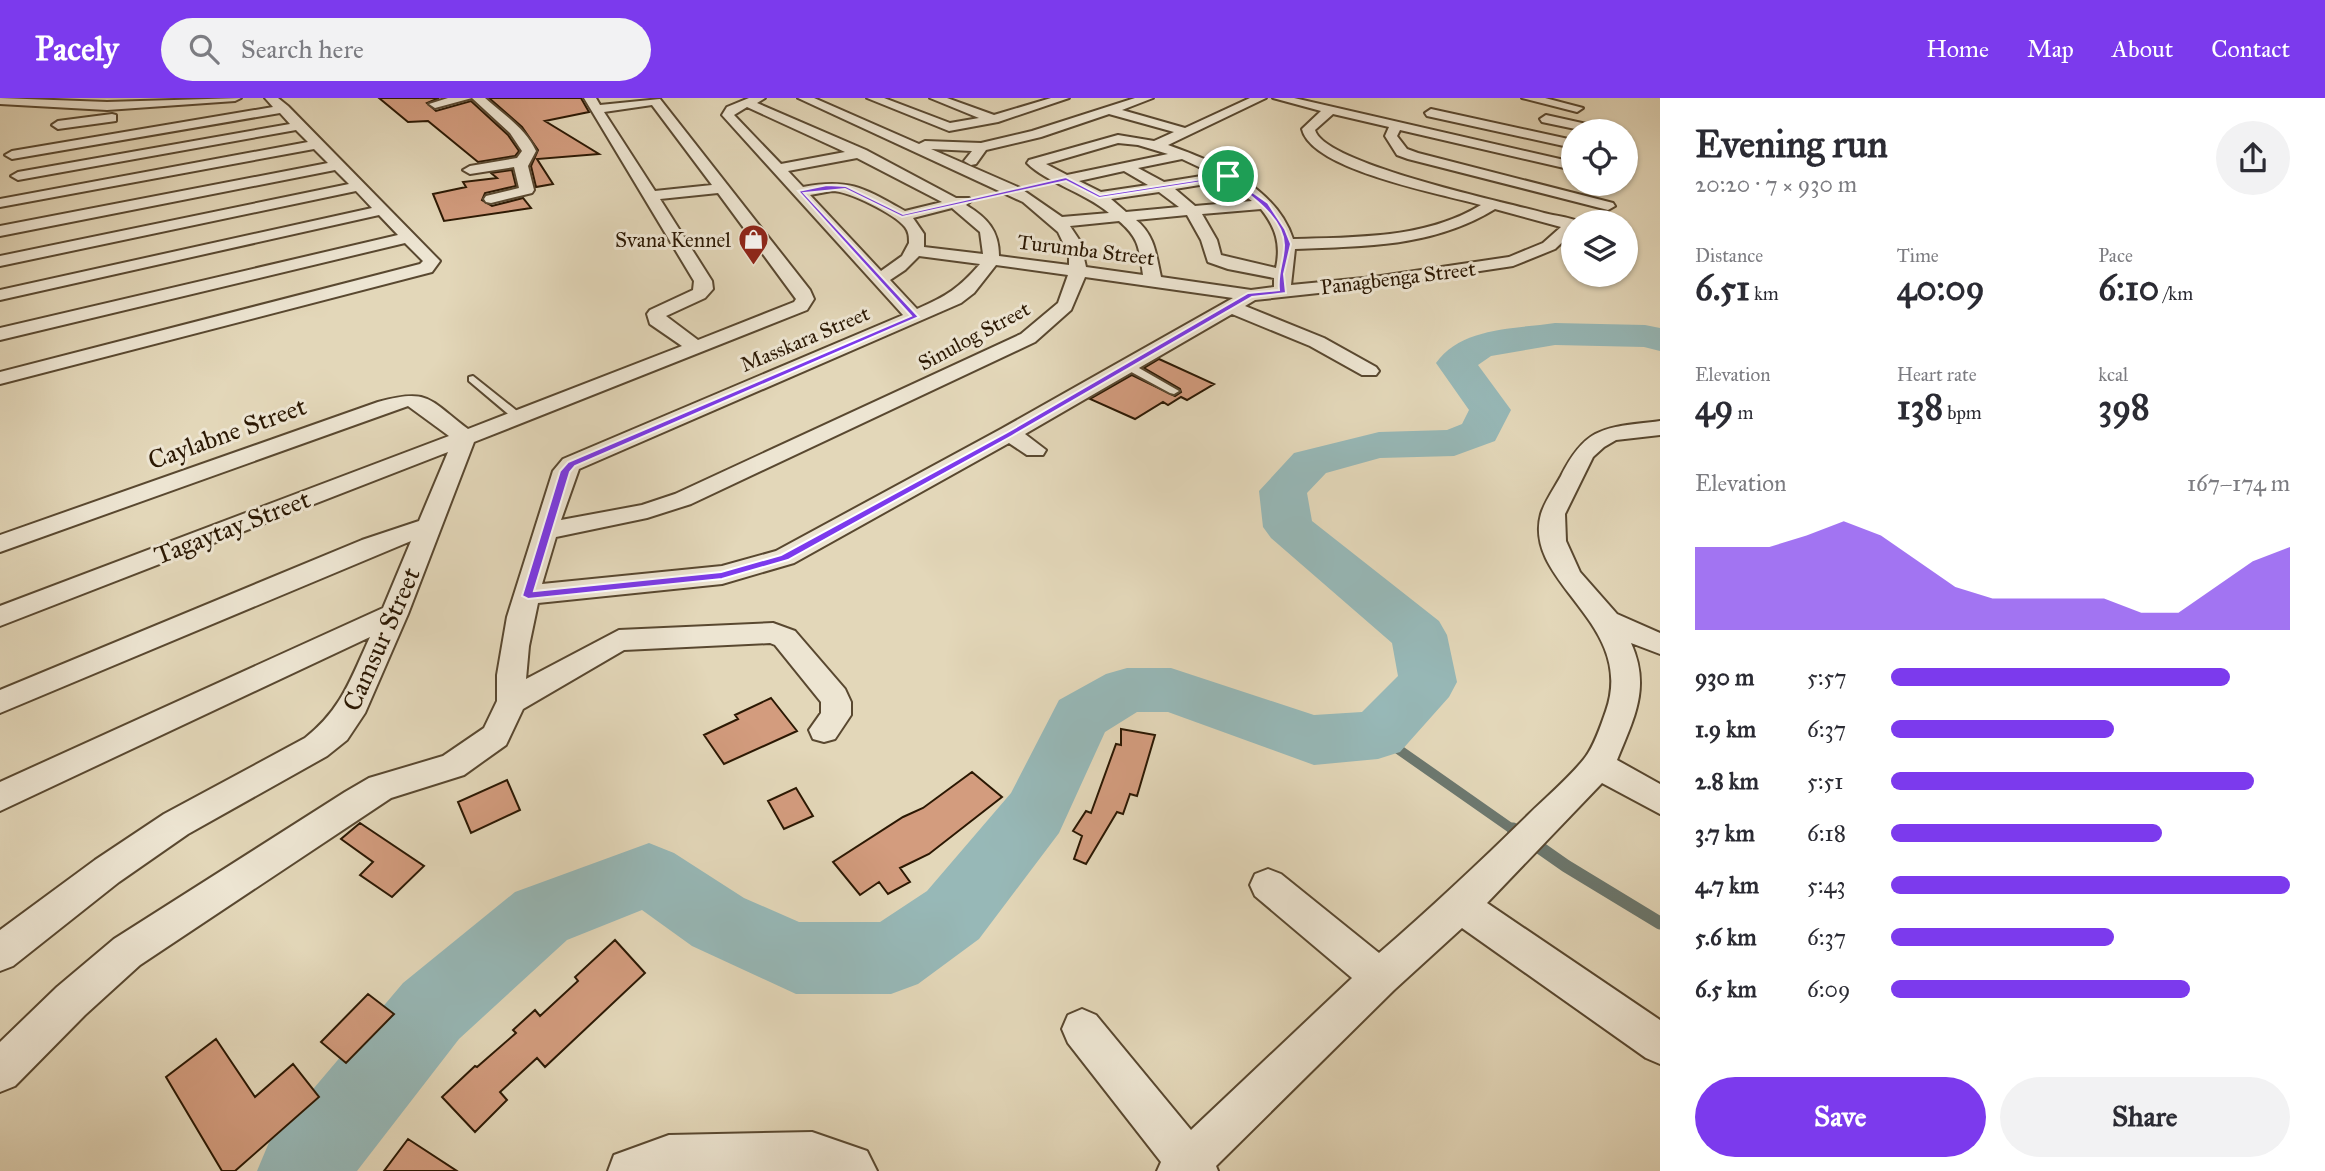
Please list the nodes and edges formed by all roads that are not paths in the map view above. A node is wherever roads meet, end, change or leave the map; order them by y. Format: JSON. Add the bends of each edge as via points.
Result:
{"nodes":[{"id":1,"x":235,"y":98,"type":"edge"},
{"id":2,"x":271,"y":98,"type":"edge"},
{"id":3,"x":466,"y":98,"type":"edge"},
{"id":4,"x":478,"y":98,"type":"edge"},
{"id":5,"x":804,"y":98,"type":"edge"},
{"id":6,"x":895,"y":98,"type":"edge"},
{"id":7,"x":936,"y":98,"type":"edge"},
{"id":8,"x":1063,"y":98,"type":"edge"},
{"id":9,"x":1147,"y":98,"type":"edge"},
{"id":10,"x":1260,"y":98,"type":"edge"},
{"id":11,"x":1279,"y":98,"type":"edge"},
{"id":12,"x":1528,"y":98,"type":"edge"},
{"id":13,"x":0,"y":100,"type":"edge"},
{"id":14,"x":51,"y":100,"type":"edge"},
{"id":15,"x":211,"y":100,"type":"edge"},
{"id":16,"x":655,"y":100,"type":"edge"},
{"id":17,"x":753,"y":100,"type":"edge"},
{"id":18,"x":878,"y":100,"type":"edge"},
{"id":19,"x":1013,"y":101,"type":"dead end"},
{"id":20,"x":1091,"y":102,"type":"dead end"},
{"id":21,"x":435,"y":104,"type":"dead end"},
{"id":22,"x":593,"y":104,"type":"edge"},
{"id":23,"x":107,"y":106,"type":"junction"},
{"id":24,"x":1034,"y":108,"type":"junction"},
{"id":25,"x":284,"y":109,"type":"junction"},
{"id":26,"x":1114,"y":110,"type":"junction"},
{"id":27,"x":1330,"y":110,"type":"junction"},
{"id":28,"x":1416,"y":110,"type":"dead end"},
{"id":29,"x":12,"y":115,"type":"dead end"},
{"id":30,"x":1532,"y":117,"type":"dead end"},
{"id":31,"x":994,"y":119,"type":"junction"},
{"id":32,"x":1594,"y":119,"type":"edge"},
{"id":33,"x":1561,"y":123,"type":"edge"},
{"id":34,"x":1396,"y":125,"type":"junction"},
{"id":35,"x":299,"y":126,"type":"junction"},
{"id":36,"x":1187,"y":132,"type":"junction"},
{"id":37,"x":1036,"y":134,"type":"junction"},
{"id":38,"x":23,"y":138,"type":"dead end"},
{"id":39,"x":1561,"y":141,"type":"edge"},
{"id":40,"x":906,"y":144,"type":"junction"},
{"id":41,"x":318,"y":145,"type":"junction"},
{"id":42,"x":1157,"y":145,"type":"junction"},
{"id":43,"x":981,"y":147,"type":"junction"},
{"id":44,"x":1078,"y":150,"type":"junction"},
{"id":45,"x":4,"y":152,"type":"edge"},
{"id":46,"x":856,"y":154,"type":"junction"},
{"id":47,"x":1182,"y":155,"type":"junction"},
{"id":48,"x":520,"y":162,"type":"junction"},
{"id":49,"x":1561,"y":163,"type":"edge"},
{"id":50,"x":337,"y":165,"type":"junction"},
{"id":51,"x":1126,"y":167,"type":"junction"},
{"id":52,"x":779,"y":169,"type":"junction"},
{"id":53,"x":470,"y":170,"type":"dead end"},
{"id":54,"x":964,"y":170,"type":"junction"},
{"id":55,"x":18,"y":176,"type":"junction"},
{"id":56,"x":1228,"y":176,"type":"junction"},
{"id":57,"x":1066,"y":179,"type":"junction"},
{"id":58,"x":359,"y":186,"type":"junction"},
{"id":59,"x":1163,"y":187,"type":"junction"},
{"id":60,"x":721,"y":188,"type":"junction"},
{"id":61,"x":1015,"y":191,"type":"junction"},
{"id":62,"x":800,"y":192,"type":"junction"},
{"id":63,"x":652,"y":197,"type":"junction"},
{"id":64,"x":1099,"y":197,"type":"junction"},
{"id":65,"x":22,"y":199,"type":"junction"},
{"id":66,"x":491,"y":199,"type":"dead end"},
{"id":67,"x":956,"y":202,"type":"junction"},
{"id":68,"x":0,"y":203,"type":"edge"},
{"id":69,"x":1265,"y":204,"type":"junction"},
{"id":70,"x":1493,"y":204,"type":"junction"},
{"id":71,"x":1595,"y":210,"type":"edge"},
{"id":72,"x":381,"y":211,"type":"junction"},
{"id":73,"x":1193,"y":211,"type":"junction"},
{"id":74,"x":902,"y":216,"type":"junction"},
{"id":75,"x":1124,"y":216,"type":"junction"},
{"id":76,"x":1059,"y":222,"type":"junction"},
{"id":77,"x":1561,"y":222,"type":"edge"},
{"id":78,"x":0,"y":231,"type":"edge"},
{"id":79,"x":1561,"y":236,"type":"edge"},
{"id":80,"x":410,"y":237,"type":"junction"},
{"id":81,"x":1287,"y":244,"type":"junction"},
{"id":82,"x":1549,"y":246,"type":"junction"},
{"id":83,"x":1561,"y":250,"type":"edge"},
{"id":84,"x":915,"y":251,"type":"junction"},
{"id":85,"x":0,"y":261,"type":"edge"},
{"id":86,"x":991,"y":261,"type":"junction"},
{"id":87,"x":1080,"y":271,"type":"junction"},
{"id":88,"x":880,"y":278,"type":"junction"},
{"id":89,"x":1153,"y":281,"type":"junction"},
{"id":90,"x":1282,"y":283,"type":"junction"},
{"id":91,"x":0,"y":295,"type":"edge"},
{"id":92,"x":1241,"y":301,"type":"junction"},
{"id":93,"x":915,"y":317,"type":"junction"},
{"id":94,"x":0,"y":334,"type":"edge"},
{"id":95,"x":694,"y":346,"type":"junction"},
{"id":96,"x":1128,"y":366,"type":"junction"},
{"id":97,"x":1368,"y":371,"type":"dead end"},
{"id":98,"x":0,"y":378,"type":"edge"},
{"id":99,"x":473,"y":379,"type":"dead end"},
{"id":100,"x":1174,"y":391,"type":"dead end"},
{"id":101,"x":518,"y":417,"type":"junction"},
{"id":102,"x":1660,"y":428,"type":"edge"},
{"id":103,"x":1009,"y":435,"type":"junction"},
{"id":104,"x":465,"y":438,"type":"junction"},
{"id":105,"x":1035,"y":450,"type":"dead end"},
{"id":106,"x":431,"y":525,"type":"junction"},
{"id":107,"x":547,"y":531,"type":"junction"},
{"id":108,"x":0,"y":544,"type":"edge"},
{"id":109,"x":528,"y":596,"type":"junction"},
{"id":110,"x":394,"y":614,"type":"junction"},
{"id":111,"x":0,"y":616,"type":"edge"},
{"id":112,"x":1607,"y":621,"type":"junction"},
{"id":113,"x":1660,"y":644,"type":"edge"},
{"id":114,"x":512,"y":701,"type":"junction"},
{"id":115,"x":0,"y":702,"type":"edge"},
{"id":116,"x":824,"y":730,"type":"dead end"},
{"id":117,"x":1599,"y":765,"type":"junction"},
{"id":118,"x":0,"y":797,"type":"edge"},
{"id":119,"x":1660,"y":800,"type":"edge"},
{"id":120,"x":1268,"y":885,"type":"dead end"},
{"id":121,"x":1460,"y":906,"type":"junction"},
{"id":122,"x":0,"y":953,"type":"edge"},
{"id":123,"x":1380,"y":977,"type":"junction"},
{"id":124,"x":1082,"y":1029,"type":"dead end"},
{"id":125,"x":1660,"y":1044,"type":"edge"},
{"id":126,"x":0,"y":1071,"type":"edge"},
{"id":127,"x":1188,"y":1168,"type":"edge"},
{"id":128,"x":630,"y":1171,"type":"edge"},
{"id":129,"x":855,"y":1171,"type":"edge"}],
"edges":[{"from":1,"to":15,"type":"street"},
{"from":2,"to":25,"type":"street"},
{"from":3,"to":21,"type":"street"},
{"from":4,"to":48,"type":"street","via":[[527,146]]},
{"from":5,"to":40,"type":"street"},
{"from":6,"to":18,"type":"street"},
{"from":7,"to":31,"type":"street"},
{"from":8,"to":24,"type":"street"},
{"from":9,"to":26,"type":"street"},
{"from":10,"to":36,"type":"street"},
{"from":11,"to":27,"type":"street"},
{"from":12,"to":32,"type":"street","via":[[1593,111]]},
{"from":13,"to":14,"type":"street"},
{"from":14,"to":23,"type":"street"},
{"from":14,"to":29,"type":"street"},
{"from":15,"to":23,"type":"street"},
{"from":15,"to":23,"type":"street","via":[[52,127]]},
{"from":16,"to":22,"type":"street"},
{"from":16,"to":60,"type":"street"},
{"from":17,"to":46,"type":"street"},
{"from":17,"to":52,"type":"street","via":[[727,115]]},
{"from":18,"to":31,"type":"street","via":[[949,127]]},
{"from":19,"to":24,"type":"street"},
{"from":20,"to":26,"type":"street"},
{"from":22,"to":63,"type":"street"},
{"from":24,"to":31,"type":"street"},
{"from":25,"to":35,"type":"street"},
{"from":25,"to":45,"type":"street"},
{"from":26,"to":36,"type":"street"},
{"from":26,"to":37,"type":"street"},
{"from":27,"to":34,"type":"street"},
{"from":27,"to":70,"type":"street","via":[[1308,129],[1319,147],[1337,158]]},
{"from":28,"to":39,"type":"street"},
{"from":30,"to":33,"type":"street"},
{"from":34,"to":49,"type":"street"},
{"from":34,"to":71,"type":"street","via":[[1391,136],[1402,152],[1611,199]]},
{"from":35,"to":41,"type":"street"},
{"from":35,"to":55,"type":"street"},
{"from":36,"to":42,"type":"street"},
{"from":37,"to":43,"type":"street"},
{"from":37,"to":44,"type":"street"},
{"from":38,"to":45,"type":"street"},
{"from":40,"to":43,"type":"street"},
{"from":40,"to":46,"type":"street"},
{"from":40,"to":54,"type":"street"},
{"from":41,"to":50,"type":"street"},
{"from":41,"to":65,"type":"street"},
{"from":42,"to":44,"type":"street","via":[[1118,139]]},
{"from":42,"to":47,"type":"street"},
{"from":43,"to":54,"type":"street"},
{"from":44,"to":57,"type":"street","via":[[1034,163]]},
{"from":45,"to":55,"type":"street"},
{"from":46,"to":52,"type":"street"},
{"from":46,"to":67,"type":"street"},
{"from":47,"to":51,"type":"street"},
{"from":47,"to":56,"type":"street"},
{"from":48,"to":53,"type":"street"},
{"from":48,"to":66,"type":"street","via":[[527,190]]},
{"from":50,"to":58,"type":"street"},
{"from":50,"to":78,"type":"street"},
{"from":51,"to":57,"type":"street"},
{"from":51,"to":59,"type":"street"},
{"from":52,"to":62,"type":"street"},
{"from":54,"to":61,"type":"street"},
{"from":55,"to":65,"type":"street"},
{"from":56,"to":59,"type":"street"},
{"from":56,"to":69,"type":"street"},
{"from":57,"to":61,"type":"street"},
{"from":57,"to":64,"type":"street"},
{"from":58,"to":72,"type":"street"},
{"from":58,"to":85,"type":"street"},
{"from":59,"to":64,"type":"street"},
{"from":59,"to":73,"type":"street"},
{"from":60,"to":63,"type":"street"},
{"from":60,"to":95,"type":"street","via":[[805,299],[801,306]]},
{"from":61,"to":67,"type":"street"},
{"from":61,"to":76,"type":"street"},
{"from":62,"to":74,"type":"street","via":[[846,187]]},
{"from":62,"to":88,"type":"street"},
{"from":63,"to":95,"type":"street","via":[[705,289],[663,309],[656,314],[657,320]]},
{"from":64,"to":75,"type":"street"},
{"from":65,"to":68,"type":"street"},
{"from":67,"to":74,"type":"street"},
{"from":67,"to":86,"type":"street","via":[[986,228]]},
{"from":69,"to":73,"type":"street"},
{"from":69,"to":81,"type":"street"},
{"from":70,"to":77,"type":"street"},
{"from":70,"to":81,"type":"street","via":[[1448,228]]},
{"from":72,"to":80,"type":"street"},
{"from":72,"to":91,"type":"street"},
{"from":73,"to":75,"type":"street"},
{"from":73,"to":90,"type":"street","via":[[1210,239],[1214,258]]},
{"from":74,"to":84,"type":"street","via":[[913,227]]},
{"from":75,"to":76,"type":"street"},
{"from":75,"to":89,"type":"street","via":[[1146,242]]},
{"from":76,"to":87,"type":"street","via":[[1077,250]]},
{"from":79,"to":82,"type":"street","name":"Panagbenga Street"},
{"from":80,"to":94,"type":"street"},
{"from":80,"to":98,"type":"street","via":[[432,261],[415,273]]},
{"from":81,"to":90,"type":"street"},
{"from":82,"to":83,"type":"street"},
{"from":82,"to":90,"type":"street","name":"Panagbenga Street","via":[[1487,267]]},
{"from":84,"to":86,"type":"street","name":"Turumba Street"},
{"from":84,"to":88,"type":"street","via":[[900,269]]},
{"from":86,"to":87,"type":"street","name":"Turumba Street"},
{"from":86,"to":93,"type":"street","name":"Masskara Street","via":[[955,299]]},
{"from":87,"to":89,"type":"street","name":"Turumba Street"},
{"from":87,"to":107,"type":"street","name":"Sinulog Street","via":[[1067,304],[1028,338],[683,499]]},
{"from":88,"to":93,"type":"street"},
{"from":89,"to":92,"type":"street","name":"Turumba Street"},
{"from":90,"to":92,"type":"street","name":"Panagbenga Street"},
{"from":92,"to":96,"type":"street","name":"Panagbenga Street"},
{"from":92,"to":97,"type":"street"},
{"from":93,"to":107,"type":"street","name":"Masskara Street","via":[[571,464]]},
{"from":95,"to":101,"type":"street"},
{"from":96,"to":100,"type":"lane"},
{"from":96,"to":103,"type":"street","name":"Panagbenga Street"},
{"from":99,"to":101,"type":"lane"},
{"from":101,"to":104,"type":"street"},
{"from":102,"to":112,"type":"street","via":[[1611,434],[1596,442],[1583,454],[1553,514],[1553,541],[1569,576]]},
{"from":103,"to":105,"type":"street"},
{"from":103,"to":109,"type":"street","name":"Panagbenga Street","via":[[785,558],[722,575]]},
{"from":104,"to":106,"type":"street","name":"Camsur Street"},
{"from":104,"to":108,"type":"street","name":"Caylabne Street","via":[[419,402],[408,400]]},
{"from":104,"to":111,"type":"street","name":"Tagaytay Street"},
{"from":106,"to":110,"type":"street","name":"Camsur Street"},
{"from":106,"to":115,"type":"street"},
{"from":107,"to":109,"type":"street","name":"Masskara Street"},
{"from":109,"to":114,"type":"street","name":"Masskara Street","via":[[510,666]]},
{"from":110,"to":118,"type":"street"},
{"from":110,"to":122,"type":"street","name":"Camsur Street","via":[[350,713],[336,731],[316,747],[176,824]]},
{"from":112,"to":113,"type":"street"},
{"from":112,"to":117,"type":"street","via":[[1624,659],[1627,687]]},
{"from":114,"to":116,"type":"street","via":[[619,640],[773,633],[785,638],[834,697],[838,706],[835,720]]},
{"from":114,"to":126,"type":"street","via":[[495,736],[477,751],[453,766],[381,788],[127,953]]},
{"from":117,"to":119,"type":"street"},
{"from":117,"to":121,"type":"street"},
{"from":120,"to":123,"type":"street"},
{"from":121,"to":123,"type":"street"},
{"from":121,"to":125,"type":"street"},
{"from":123,"to":127,"type":"street"},
{"from":124,"to":127,"type":"street"},
{"from":128,"to":129,"type":"street","via":[[669,1157],[812,1154]]}]}
